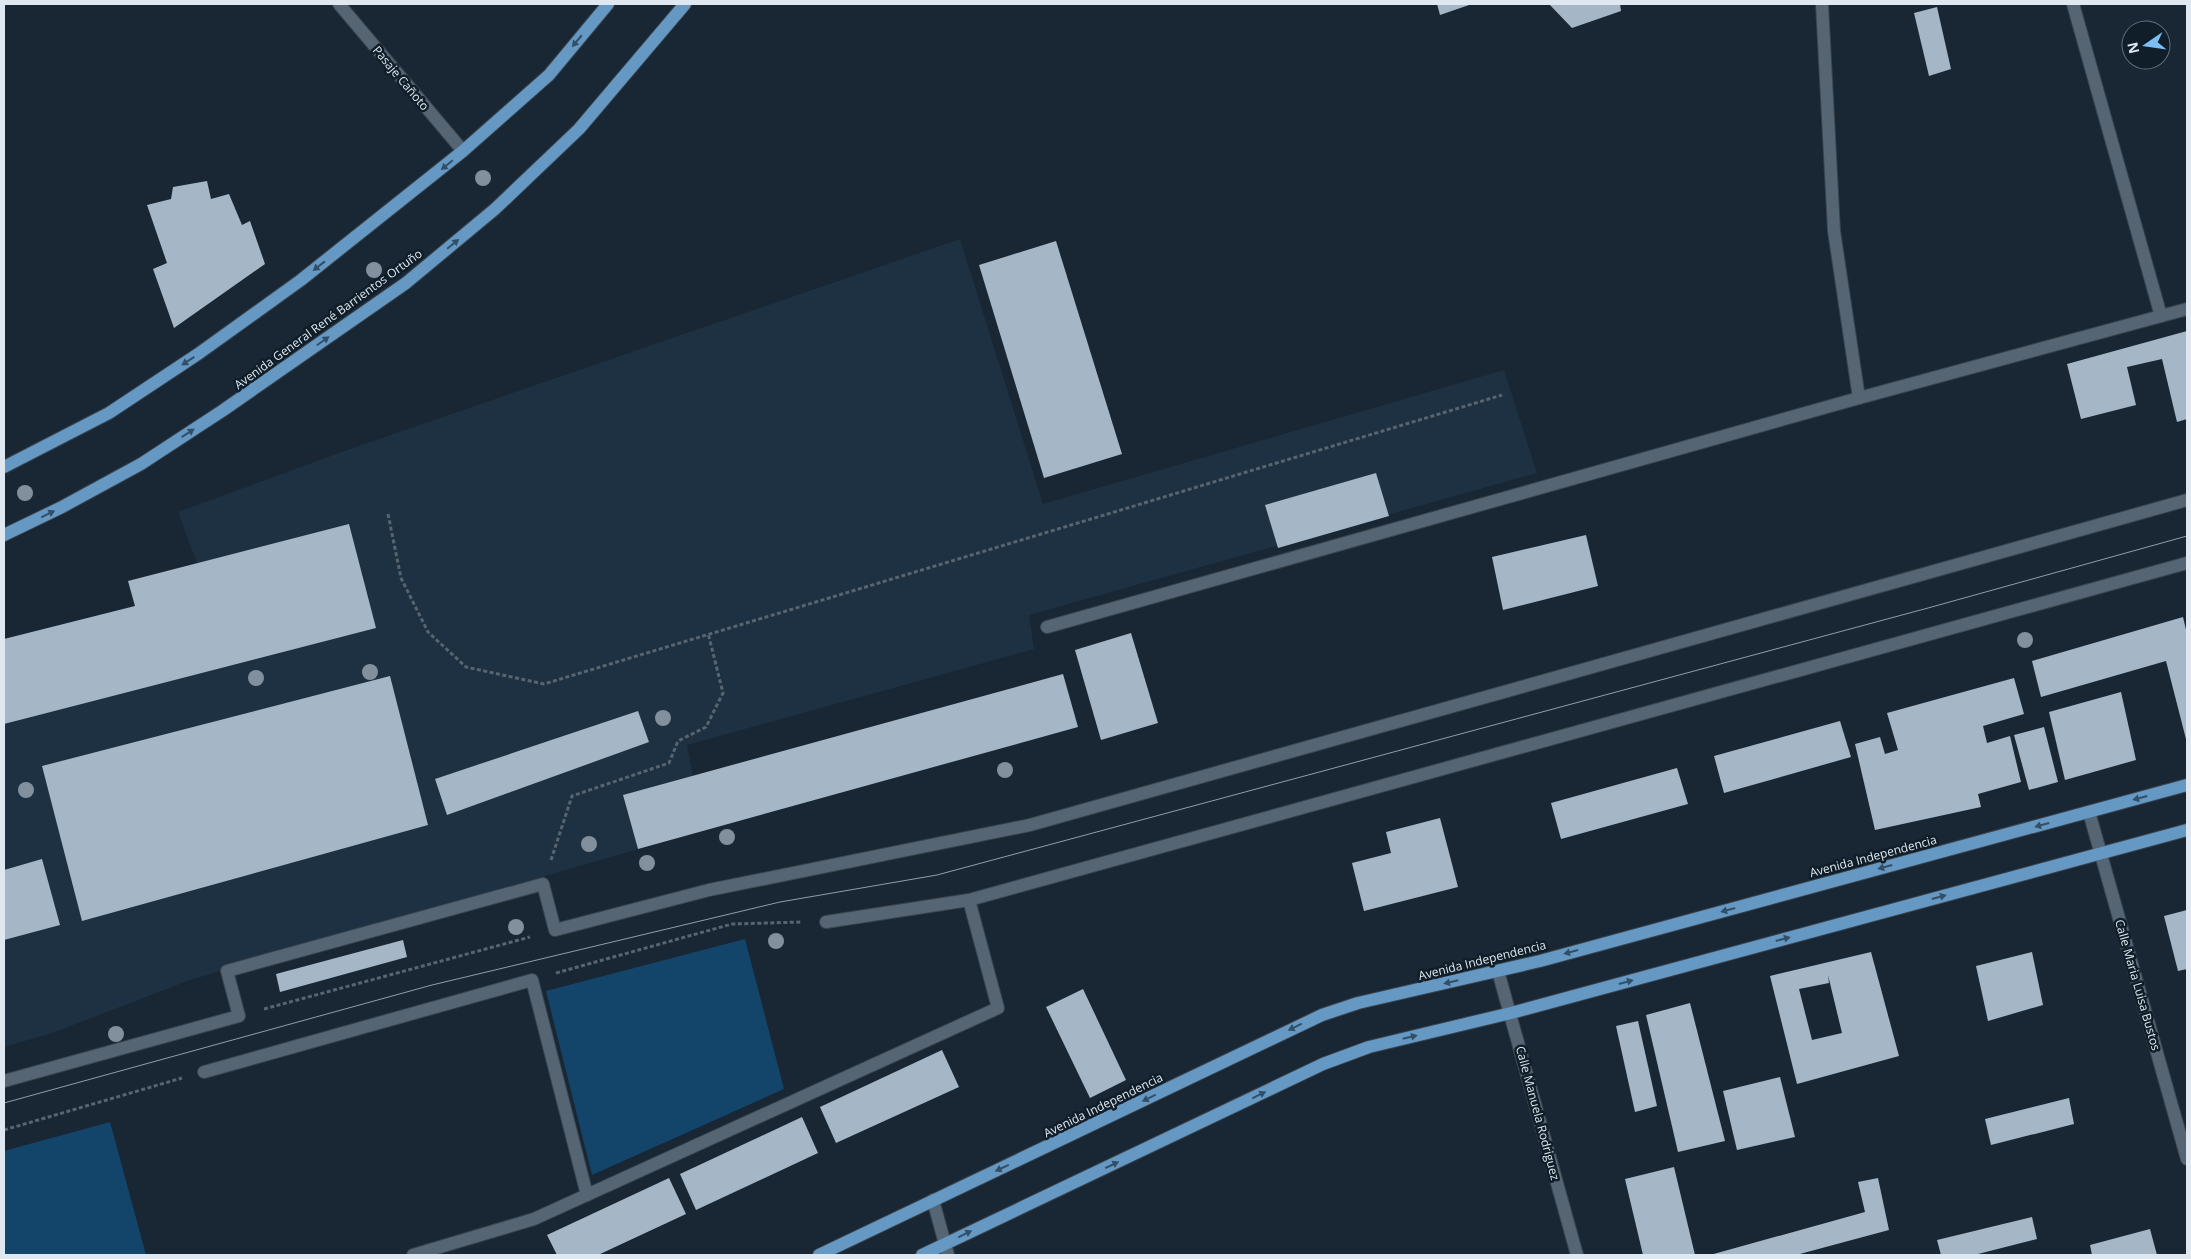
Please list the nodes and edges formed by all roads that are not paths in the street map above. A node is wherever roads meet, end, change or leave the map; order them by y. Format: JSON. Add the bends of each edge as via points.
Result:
{"nodes":[{"id":1,"x":339,"y":4,"type":"edge"},
{"id":2,"x":608,"y":4,"type":"edge"},
{"id":3,"x":685,"y":4,"type":"edge"},
{"id":4,"x":1822,"y":4,"type":"edge"},
{"id":5,"x":2073,"y":4,"type":"edge"},
{"id":6,"x":464,"y":151,"type":"junction"},
{"id":7,"x":2187,"y":309,"type":"edge"},
{"id":8,"x":2161,"y":316,"type":"junction"},
{"id":9,"x":1859,"y":398,"type":"junction"},
{"id":10,"x":4,"y":468,"type":"edge"},
{"id":11,"x":2187,"y":500,"type":"edge"},
{"id":12,"x":4,"y":535,"type":"edge"},
{"id":13,"x":2187,"y":563,"type":"edge"},
{"id":14,"x":1047,"y":626,"type":"dead end"},
{"id":15,"x":2187,"y":785,"type":"edge"},
{"id":16,"x":2089,"y":812,"type":"junction"},
{"id":17,"x":2187,"y":830,"type":"edge"},
{"id":18,"x":2101,"y":853,"type":"junction"},
{"id":19,"x":969,"y":900,"type":"junction"},
{"id":20,"x":826,"y":922,"type":"road end"},
{"id":21,"x":1498,"y":972,"type":"junction"},
{"id":22,"x":1511,"y":1013,"type":"junction"},
{"id":23,"x":204,"y":1072,"type":"road end"},
{"id":24,"x":4,"y":1081,"type":"edge"},
{"id":25,"x":2187,"y":1159,"type":"edge"},
{"id":26,"x":587,"y":1195,"type":"junction"},
{"id":27,"x":933,"y":1200,"type":"junction"},
{"id":28,"x":947,"y":1250,"type":"edge"},
{"id":29,"x":413,"y":1255,"type":"edge"},
{"id":30,"x":819,"y":1255,"type":"edge"},
{"id":31,"x":922,"y":1255,"type":"edge"},
{"id":32,"x":1577,"y":1255,"type":"edge"}],
"edges":[{"from":1,"to":6,"type":"street","name":"Pasaje Cañoto"},
{"from":2,"to":6,"type":"main road","one_way":true,"via":[[549,74]]},
{"from":12,"to":3,"type":"main road","name":"Avenida General René Barrientos Ortuño","one_way":true,"via":[[141,464],[406,283],[496,210],[579,129]]},
{"from":4,"to":9,"type":"street","via":[[1834,231]]},
{"from":5,"to":8,"type":"street"},
{"from":6,"to":10,"type":"main road","one_way":true,"via":[[309,274],[198,354],[109,413]]},
{"from":7,"to":8,"type":"street"},
{"from":8,"to":9,"type":"street"},
{"from":9,"to":14,"type":"street"},
{"from":11,"to":24,"type":"street","via":[[1030,825],[709,890],[555,930],[543,884],[226,972],[239,1016]]},
{"from":13,"to":19,"type":"street"},
{"from":15,"to":16,"type":"main road","name":"Avenida Independencia","one_way":true},
{"from":16,"to":18,"type":"street","name":"Calle Maria Luisa Bustos"},
{"from":16,"to":21,"type":"main road","name":"Avenida Independencia","one_way":true},
{"from":17,"to":18,"type":"main road"},
{"from":22,"to":18,"type":"main road","one_way":true},
{"from":18,"to":25,"type":"street","name":"Calle Maria Luisa Bustos"},
{"from":19,"to":20,"type":"street"},
{"from":19,"to":26,"type":"street","via":[[998,1008]]},
{"from":21,"to":22,"type":"street","name":"Calle Manuela Rodriguez"},
{"from":21,"to":27,"type":"main road","name":"Avenida Independencia","one_way":true,"via":[[1358,1003],[1322,1015]]},
{"from":28,"to":22,"type":"main road","one_way":true,"via":[[1323,1064],[1369,1047]]},
{"from":22,"to":32,"type":"street","name":"Calle Manuela Rodriguez"},
{"from":23,"to":26,"type":"street","via":[[532,980]]},
{"from":26,"to":29,"type":"street","via":[[534,1219]]},
{"from":27,"to":28,"type":"street"},
{"from":27,"to":30,"type":"main road","name":"Avenida Independencia"},
{"from":28,"to":31,"type":"main road"}]}
